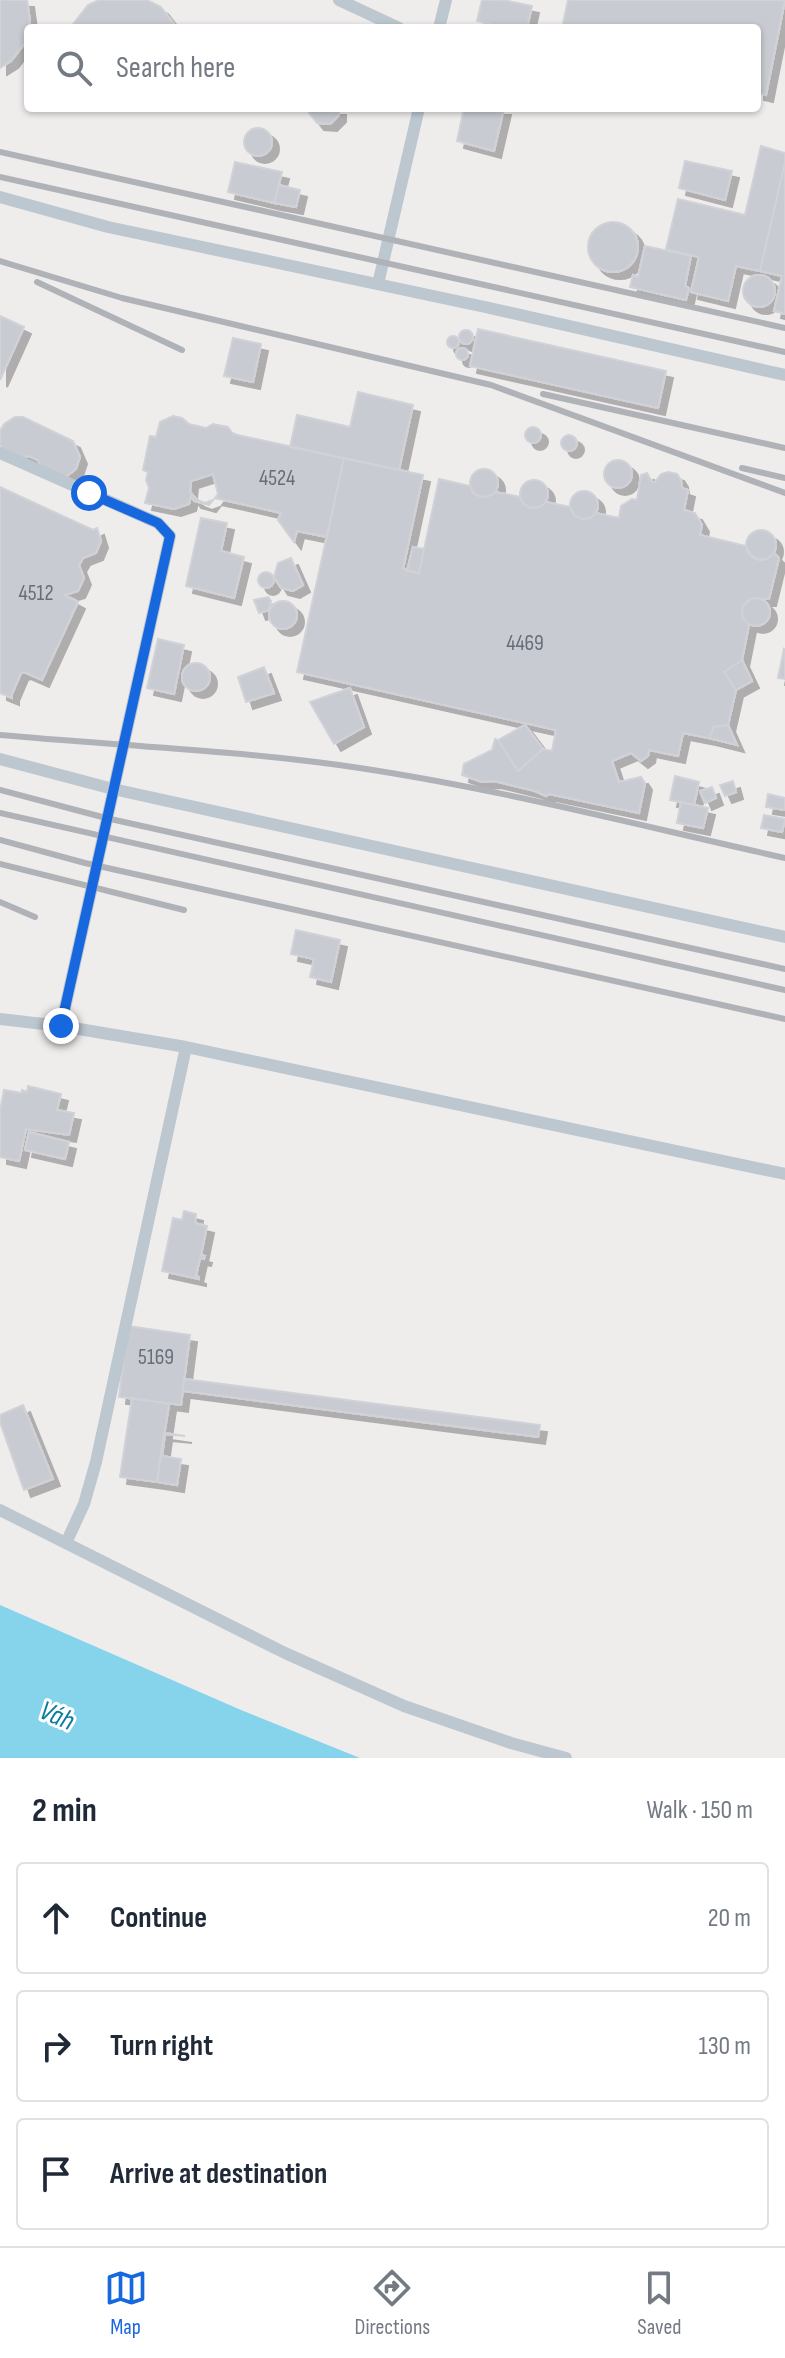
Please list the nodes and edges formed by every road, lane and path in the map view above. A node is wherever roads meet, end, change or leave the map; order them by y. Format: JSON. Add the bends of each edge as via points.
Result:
{"nodes":[{"id":1,"x":339,"y":0,"type":"edge"},
{"id":2,"x":446,"y":0,"type":"edge"},
{"id":3,"x":390,"y":24,"type":"edge"},
{"id":4,"x":440,"y":24,"type":"edge"},
{"id":5,"x":418,"y":112,"type":"edge"},
{"id":6,"x":0,"y":197,"type":"edge"},
{"id":7,"x":378,"y":284,"type":"junction"},
{"id":8,"x":785,"y":375,"type":"edge"},
{"id":9,"x":0,"y":453,"type":"edge"},
{"id":10,"x":0,"y":759,"type":"edge"},
{"id":11,"x":113,"y":789,"type":"junction"},
{"id":12,"x":785,"y":937,"type":"edge"},
{"id":13,"x":0,"y":1019,"type":"edge"},
{"id":14,"x":61,"y":1026,"type":"junction"},
{"id":15,"x":186,"y":1047,"type":"junction"},
{"id":16,"x":785,"y":1174,"type":"edge"},
{"id":17,"x":0,"y":1510,"type":"edge"},
{"id":18,"x":66,"y":1543,"type":"junction"},
{"id":19,"x":566,"y":1758,"type":"edge"}],
"edges":[{"from":1,"to":3,"type":"lane"},
{"from":2,"to":4,"type":"lane"},
{"from":5,"to":7,"type":"lane"},
{"from":6,"to":7,"type":"lane","via":[[108,227]]},
{"from":7,"to":8,"type":"lane"},
{"from":9,"to":11,"type":"lane","via":[[158,523],[170,536]]},
{"from":10,"to":11,"type":"lane"},
{"from":11,"to":12,"type":"lane"},
{"from":11,"to":14,"type":"lane"},
{"from":13,"to":14,"type":"lane"},
{"from":14,"to":15,"type":"lane"},
{"from":15,"to":16,"type":"lane"},
{"from":15,"to":18,"type":"lane","via":[[96,1462]]},
{"from":17,"to":18,"type":"lane"},
{"from":18,"to":19,"type":"lane","via":[[404,1706]]}]}
